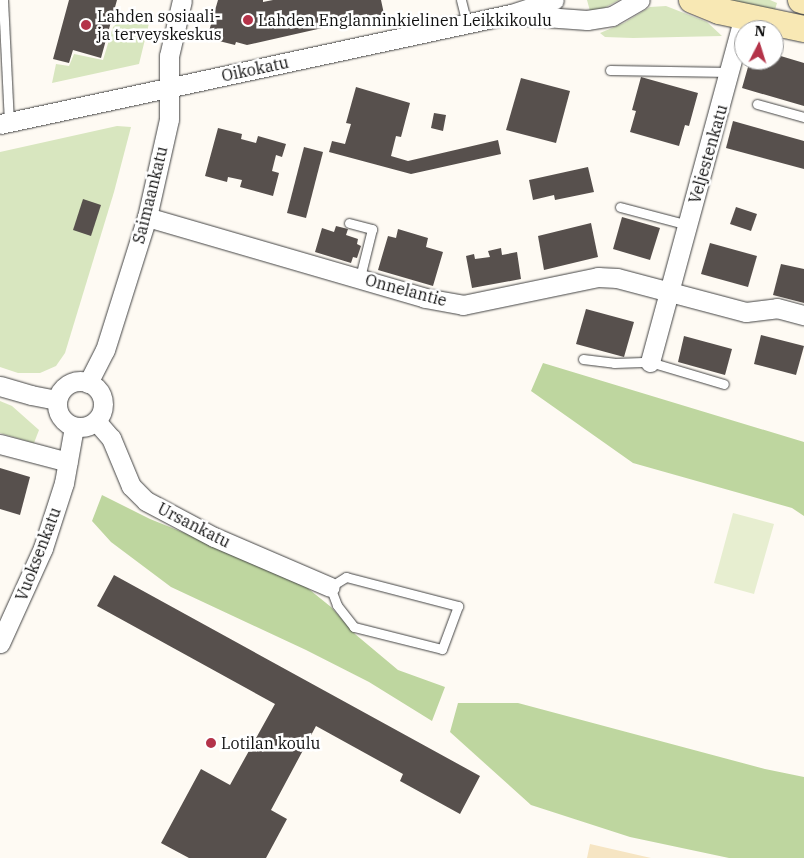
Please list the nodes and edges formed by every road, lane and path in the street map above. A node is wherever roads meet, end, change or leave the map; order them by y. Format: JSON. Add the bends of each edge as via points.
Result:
{"nodes":[{"id":1,"x":3,"y":0,"type":"edge"},
{"id":2,"x":182,"y":0,"type":"edge"},
{"id":3,"x":461,"y":0,"type":"edge"},
{"id":4,"x":554,"y":0,"type":"edge"},
{"id":5,"x":637,"y":0,"type":"edge"},
{"id":6,"x":692,"y":0,"type":"edge"},
{"id":7,"x":511,"y":14,"type":"junction"},
{"id":8,"x":744,"y":17,"type":"junction"},
{"id":9,"x":467,"y":24,"type":"junction"},
{"id":10,"x":804,"y":29,"type":"edge"},
{"id":11,"x":610,"y":70,"type":"dead end"},
{"id":12,"x":731,"y":72,"type":"junction"},
{"id":13,"x":169,"y":87,"type":"junction"},
{"id":14,"x":757,"y":104,"type":"dead end"},
{"id":15,"x":804,"y":117,"type":"edge"},
{"id":16,"x":4,"y":123,"type":"edge"},
{"id":17,"x":620,"y":208,"type":"dead end"},
{"id":18,"x":147,"y":216,"type":"junction"},
{"id":19,"x":349,"y":223,"type":"dead end"},
{"id":20,"x":688,"y":225,"type":"junction"},
{"id":21,"x":360,"y":278,"type":"junction"},
{"id":22,"x":670,"y":291,"type":"junction"},
{"id":23,"x":804,"y":315,"type":"edge"},
{"id":24,"x":583,"y":359,"type":"dead end"},
{"id":25,"x":650,"y":362,"type":"junction"},
{"id":26,"x":88,"y":383,"type":"junction"},
{"id":27,"x":724,"y":384,"type":"dead end"},
{"id":28,"x":0,"y":386,"type":"edge"},
{"id":29,"x":57,"y":400,"type":"junction"},
{"id":30,"x":96,"y":421,"type":"junction"},
{"id":31,"x":74,"y":427,"type":"junction"},
{"id":32,"x":0,"y":444,"type":"edge"},
{"id":33,"x":68,"y":462,"type":"junction"},
{"id":34,"x":330,"y":587,"type":"junction"},
{"id":35,"x":0,"y":643,"type":"edge"}],
"edges":[{"from":1,"to":16,"type":"lane"},
{"from":2,"to":13,"type":"street","name":"Saimaankatu","via":[[169,56]]},
{"from":3,"to":9,"type":"lane"},
{"from":4,"to":7,"type":"street","name":"Oikokatu"},
{"from":5,"to":7,"type":"street","name":"Oikokatu","via":[[612,16],[587,20]]},
{"from":6,"to":8,"type":"main road"},
{"from":7,"to":9,"type":"street","name":"Oikokatu"},
{"from":8,"to":10,"type":"main road"},
{"from":8,"to":12,"type":"street","name":"Veljestenkatu"},
{"from":9,"to":13,"type":"street","name":"Oikokatu"},
{"from":11,"to":12,"type":"lane"},
{"from":12,"to":20,"type":"street","name":"Veljestenkatu"},
{"from":13,"to":16,"type":"street","name":"Oikokatu"},
{"from":13,"to":18,"type":"street","name":"Saimaankatu","via":[[169,119]]},
{"from":14,"to":15,"type":"lane"},
{"from":17,"to":20,"type":"lane"},
{"from":18,"to":21,"type":"street","name":"Onnelantie"},
{"from":18,"to":26,"type":"street","name":"Saimaankatu","via":[[105,350]]},
{"from":19,"to":21,"type":"lane","via":[[372,229]]},
{"from":20,"to":22,"type":"street","name":"Veljestenkatu"},
{"from":21,"to":22,"type":"street","name":"Onnelantie","via":[[425,298],[463,305],[598,277],[617,278]]},
{"from":22,"to":23,"type":"street","name":"Onnelantie","via":[[746,312],[778,308]]},
{"from":22,"to":25,"type":"street","name":"Veljestenkatu"},
{"from":24,"to":25,"type":"lane","via":[[614,364]]},
{"from":25,"to":27,"type":"lane"},
{"from":26,"to":29,"type":"street","via":[[69,384],[59,393]]},
{"from":26,"to":30,"type":"street","via":[[100,393],[102,400],[103,407]]},
{"from":28,"to":29,"type":"street"},
{"from":29,"to":31,"type":"street","via":[[58,413]]},
{"from":30,"to":31,"type":"street","via":[[90,426]]},
{"from":30,"to":34,"type":"street","name":"Ursankatu","via":[[111,438],[131,486],[146,501],[214,537]]},
{"from":31,"to":33,"type":"street"},
{"from":32,"to":33,"type":"street"},
{"from":33,"to":35,"type":"street","name":"Vuoksenkatu","via":[[43,548]]},
{"from":34,"to":34,"type":"lane","via":[[337,605],[354,627],[442,649],[458,606],[346,577]]}]}
